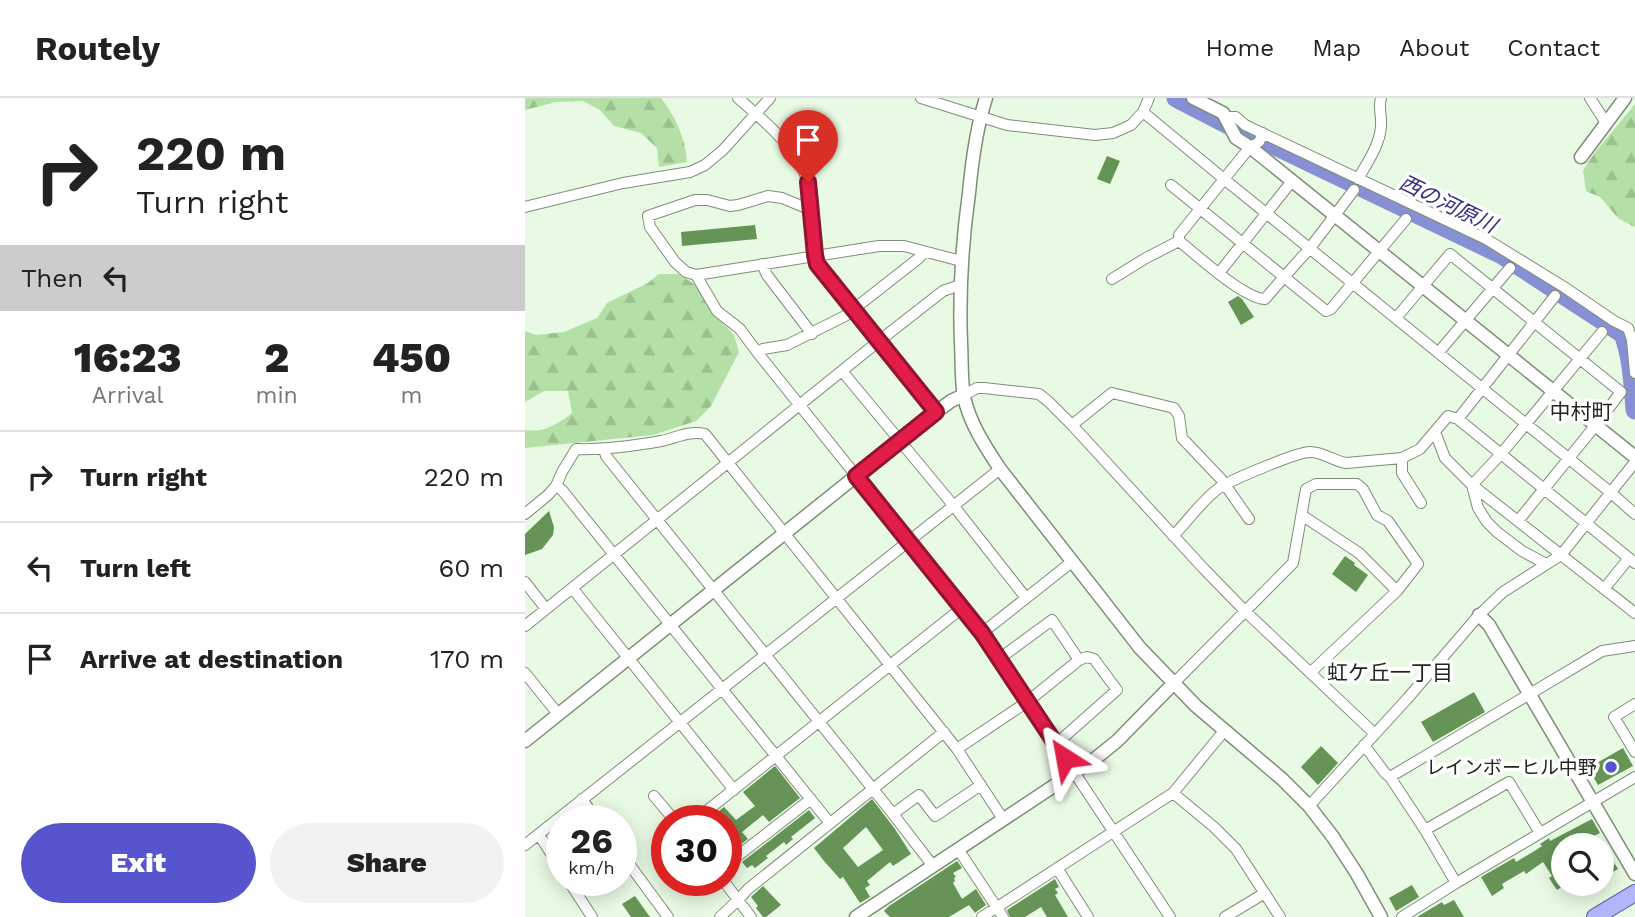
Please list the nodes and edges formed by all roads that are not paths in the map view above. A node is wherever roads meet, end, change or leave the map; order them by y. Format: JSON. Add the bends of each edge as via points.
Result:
{"nodes":[{"id":1,"x":738,"y":98,"type":"edge"},
{"id":2,"x":770,"y":98,"type":"edge"},
{"id":3,"x":921,"y":98,"type":"edge"},
{"id":4,"x":986,"y":98,"type":"edge"},
{"id":5,"x":1149,"y":98,"type":"edge"},
{"id":6,"x":1193,"y":98,"type":"edge"},
{"id":7,"x":1381,"y":98,"type":"edge"},
{"id":8,"x":1590,"y":98,"type":"edge"},
{"id":9,"x":1625,"y":98,"type":"edge"},
{"id":10,"x":1143,"y":112,"type":"junction"},
{"id":11,"x":756,"y":113,"type":"junction"},
{"id":12,"x":980,"y":117,"type":"junction"},
{"id":13,"x":1228,"y":122,"type":"junction"},
{"id":14,"x":1606,"y":123,"type":"junction"},
{"id":15,"x":1258,"y":140,"type":"junction"},
{"id":16,"x":1581,"y":157,"type":"dead end"},
{"id":17,"x":1224,"y":179,"type":"junction"},
{"id":18,"x":1359,"y":179,"type":"junction"},
{"id":19,"x":1292,"y":181,"type":"junction"},
{"id":20,"x":1171,"y":185,"type":"dead end"},
{"id":21,"x":1354,"y":190,"type":"dead end"},
{"id":22,"x":525,"y":207,"type":"edge"},
{"id":23,"x":1201,"y":209,"type":"junction"},
{"id":24,"x":811,"y":210,"type":"junction"},
{"id":25,"x":1266,"y":214,"type":"junction"},
{"id":26,"x":1335,"y":215,"type":"junction"},
{"id":27,"x":1406,"y":219,"type":"dead end"},
{"id":28,"x":1178,"y":241,"type":"junction"},
{"id":29,"x":1243,"y":243,"type":"junction"},
{"id":30,"x":1310,"y":248,"type":"junction"},
{"id":31,"x":1378,"y":251,"type":"junction"},
{"id":32,"x":924,"y":252,"type":"junction"},
{"id":33,"x":815,"y":255,"type":"junction"},
{"id":34,"x":961,"y":261,"type":"junction"},
{"id":35,"x":762,"y":264,"type":"junction"},
{"id":36,"x":1510,"y":268,"type":"dead end"},
{"id":37,"x":1219,"y":273,"type":"junction"},
{"id":38,"x":696,"y":275,"type":"junction"},
{"id":39,"x":1284,"y":276,"type":"junction"},
{"id":40,"x":1112,"y":279,"type":"dead end"},
{"id":41,"x":1353,"y":284,"type":"junction"},
{"id":42,"x":960,"y":285,"type":"junction"},
{"id":43,"x":1423,"y":287,"type":"junction"},
{"id":44,"x":1492,"y":289,"type":"junction"},
{"id":45,"x":1555,"y":296,"type":"dead end"},
{"id":46,"x":853,"y":310,"type":"junction"},
{"id":47,"x":1396,"y":318,"type":"junction"},
{"id":48,"x":1466,"y":321,"type":"junction"},
{"id":49,"x":1536,"y":323,"type":"junction"},
{"id":50,"x":1602,"y":332,"type":"dead end"},
{"id":51,"x":812,"y":334,"type":"junction"},
{"id":52,"x":879,"y":341,"type":"junction"},
{"id":53,"x":757,"y":352,"type":"junction"},
{"id":54,"x":1438,"y":354,"type":"junction"},
{"id":55,"x":1508,"y":356,"type":"junction"},
{"id":56,"x":1580,"y":359,"type":"junction"},
{"id":57,"x":842,"y":371,"type":"junction"},
{"id":58,"x":1635,"y":373,"type":"edge"},
{"id":59,"x":1482,"y":389,"type":"junction"},
{"id":60,"x":1553,"y":392,"type":"junction"},
{"id":61,"x":964,"y":395,"type":"junction"},
{"id":62,"x":799,"y":405,"type":"junction"},
{"id":63,"x":936,"y":412,"type":"junction"},
{"id":64,"x":1458,"y":419,"type":"junction"},
{"id":65,"x":1526,"y":424,"type":"junction"},
{"id":66,"x":1072,"y":425,"type":"junction"},
{"id":67,"x":1595,"y":426,"type":"junction"},
{"id":68,"x":1435,"y":432,"type":"junction"},
{"id":69,"x":899,"y":442,"type":"junction"},
{"id":70,"x":604,"y":449,"type":"junction"},
{"id":71,"x":1501,"y":454,"type":"junction"},
{"id":72,"x":1635,"y":457,"type":"edge"},
{"id":73,"x":1402,"y":458,"type":"junction"},
{"id":74,"x":1568,"y":459,"type":"junction"},
{"id":75,"x":728,"y":462,"type":"junction"},
{"id":76,"x":1635,"y":462,"type":"edge"},
{"id":77,"x":1346,"y":463,"type":"junction"},
{"id":78,"x":1000,"y":468,"type":"junction"},
{"id":79,"x":856,"y":476,"type":"junction"},
{"id":80,"x":1344,"y":483,"type":"junction"},
{"id":81,"x":1224,"y":485,"type":"junction"},
{"id":82,"x":1472,"y":485,"type":"junction"},
{"id":83,"x":557,"y":486,"type":"junction"},
{"id":84,"x":1543,"y":489,"type":"junction"},
{"id":85,"x":1610,"y":492,"type":"junction"},
{"id":86,"x":1421,"y":503,"type":"dead end"},
{"id":87,"x":953,"y":505,"type":"junction"},
{"id":88,"x":525,"y":514,"type":"edge"},
{"id":89,"x":1635,"y":514,"type":"edge"},
{"id":90,"x":1301,"y":517,"type":"junction"},
{"id":91,"x":657,"y":519,"type":"junction"},
{"id":92,"x":1249,"y":519,"type":"dead end"},
{"id":93,"x":1518,"y":520,"type":"junction"},
{"id":94,"x":1585,"y":523,"type":"junction"},
{"id":95,"x":785,"y":533,"type":"junction"},
{"id":96,"x":1173,"y":536,"type":"junction"},
{"id":97,"x":909,"y":540,"type":"junction"},
{"id":98,"x":614,"y":554,"type":"junction"},
{"id":99,"x":1561,"y":555,"type":"junction"},
{"id":100,"x":1632,"y":560,"type":"edge"},
{"id":101,"x":1073,"y":561,"type":"junction"},
{"id":102,"x":1546,"y":564,"type":"junction"},
{"id":103,"x":525,"y":582,"type":"edge"},
{"id":104,"x":573,"y":589,"type":"junction"},
{"id":105,"x":1604,"y":589,"type":"junction"},
{"id":106,"x":714,"y":590,"type":"junction"},
{"id":107,"x":1397,"y":591,"type":"junction"},
{"id":108,"x":836,"y":597,"type":"junction"},
{"id":109,"x":1026,"y":598,"type":"junction"},
{"id":110,"x":962,"y":608,"type":"junction"},
{"id":111,"x":546,"y":609,"type":"junction"},
{"id":112,"x":1245,"y":611,"type":"junction"},
{"id":113,"x":1635,"y":613,"type":"edge"},
{"id":114,"x":1479,"y":615,"type":"junction"},
{"id":115,"x":671,"y":624,"type":"junction"},
{"id":116,"x":525,"y":626,"type":"edge"},
{"id":117,"x":982,"y":633,"type":"junction"},
{"id":118,"x":1635,"y":646,"type":"edge"},
{"id":119,"x":765,"y":655,"type":"junction"},
{"id":120,"x":628,"y":659,"type":"junction"},
{"id":121,"x":999,"y":659,"type":"junction"},
{"id":122,"x":1079,"y":660,"type":"junction"},
{"id":123,"x":890,"y":666,"type":"junction"},
{"id":124,"x":525,"y":673,"type":"edge"},
{"id":125,"x":1310,"y":673,"type":"junction"},
{"id":126,"x":1173,"y":684,"type":"junction"},
{"id":127,"x":721,"y":689,"type":"junction"},
{"id":128,"x":1529,"y":694,"type":"junction"},
{"id":129,"x":1027,"y":702,"type":"junction"},
{"id":130,"x":1635,"y":705,"type":"edge"},
{"id":131,"x":558,"y":714,"type":"junction"},
{"id":132,"x":818,"y":722,"type":"junction"},
{"id":133,"x":679,"y":723,"type":"junction"},
{"id":134,"x":1224,"y":731,"type":"junction"},
{"id":135,"x":944,"y":732,"type":"junction"},
{"id":136,"x":1375,"y":734,"type":"junction"},
{"id":137,"x":525,"y":741,"type":"edge"},
{"id":138,"x":1056,"y":744,"type":"junction"},
{"id":139,"x":1364,"y":745,"type":"junction"},
{"id":140,"x":957,"y":749,"type":"junction"},
{"id":141,"x":1635,"y":752,"type":"edge"},
{"id":142,"x":776,"y":757,"type":"junction"},
{"id":143,"x":1074,"y":771,"type":"junction"},
{"id":144,"x":1389,"y":777,"type":"junction"},
{"id":145,"x":1635,"y":777,"type":"edge"},
{"id":146,"x":981,"y":785,"type":"junction"},
{"id":147,"x":873,"y":789,"type":"junction"},
{"id":148,"x":734,"y":790,"type":"junction"},
{"id":149,"x":1173,"y":793,"type":"junction"},
{"id":150,"x":655,"y":796,"type":"dead end"},
{"id":151,"x":582,"y":799,"type":"junction"},
{"id":152,"x":811,"y":799,"type":"junction"},
{"id":153,"x":1592,"y":802,"type":"junction"},
{"id":154,"x":586,"y":805,"type":"edge"},
{"id":155,"x":662,"y":805,"type":"edge"},
{"id":156,"x":715,"y":805,"type":"edge"},
{"id":157,"x":1309,"y":806,"type":"junction"},
{"id":158,"x":893,"y":814,"type":"junction"},
{"id":159,"x":1003,"y":819,"type":"junction"},
{"id":160,"x":829,"y":822,"type":"junction"},
{"id":161,"x":1425,"y":830,"type":"junction"},
{"id":162,"x":1114,"y":831,"type":"junction"},
{"id":163,"x":1539,"y":833,"type":"junction"},
{"id":164,"x":539,"y":835,"type":"junction"},
{"id":165,"x":525,"y":845,"type":"edge"},
{"id":166,"x":546,"y":846,"type":"edge"},
{"id":167,"x":958,"y":849,"type":"junction"},
{"id":168,"x":742,"y":853,"type":"edge"},
{"id":169,"x":933,"y":866,"type":"junction"},
{"id":170,"x":1057,"y":868,"type":"junction"},
{"id":171,"x":1635,"y":874,"type":"edge"},
{"id":172,"x":637,"y":875,"type":"edge"},
{"id":173,"x":1456,"y":883,"type":"junction"},
{"id":174,"x":1265,"y":893,"type":"junction"},
{"id":175,"x":1635,"y":893,"type":"edge"},
{"id":176,"x":578,"y":896,"type":"edge"},
{"id":177,"x":734,"y":896,"type":"edge"},
{"id":178,"x":738,"y":901,"type":"junction"},
{"id":179,"x":996,"y":908,"type":"junction"},
{"id":180,"x":870,"y":912,"type":"edge"},
{"id":181,"x":592,"y":917,"type":"edge"},
{"id":182,"x":668,"y":917,"type":"edge"},
{"id":183,"x":720,"y":917,"type":"edge"},
{"id":184,"x":751,"y":917,"type":"edge"},
{"id":185,"x":856,"y":917,"type":"edge"},
{"id":186,"x":982,"y":917,"type":"edge"},
{"id":187,"x":1003,"y":917,"type":"edge"},
{"id":188,"x":1088,"y":917,"type":"edge"},
{"id":189,"x":1170,"y":917,"type":"edge"},
{"id":190,"x":1224,"y":917,"type":"edge"},
{"id":191,"x":1280,"y":917,"type":"edge"},
{"id":192,"x":1381,"y":917,"type":"edge"},
{"id":193,"x":1402,"y":917,"type":"edge"},
{"id":194,"x":1595,"y":917,"type":"edge"}],
"edges":[{"from":1,"to":11,"type":"street"},
{"from":2,"to":11,"type":"street"},
{"from":3,"to":12,"type":"street"},
{"from":4,"to":12,"type":"street"},
{"from":5,"to":10,"type":"street"},
{"from":6,"to":13,"type":"street","via":[[1220,110]]},
{"from":7,"to":18,"type":"street","via":[[1380,137]]},
{"from":8,"to":14,"type":"street"},
{"from":9,"to":14,"type":"street"},
{"from":10,"to":12,"type":"street","via":[[1131,125],[1095,135],[1007,125]]},
{"from":10,"to":17,"type":"street"},
{"from":11,"to":22,"type":"street","via":[[723,150],[690,172]]},
{"from":11,"to":24,"type":"street","via":[[804,171]]},
{"from":12,"to":34,"type":"street"},
{"from":13,"to":15,"type":"street","via":[[1236,138]]},
{"from":13,"to":15,"type":"street","via":[[1236,117]]},
{"from":14,"to":16,"type":"street"},
{"from":15,"to":17,"type":"street"},
{"from":15,"to":18,"type":"street"},
{"from":15,"to":19,"type":"street"},
{"from":17,"to":23,"type":"street"},
{"from":17,"to":25,"type":"street"},
{"from":18,"to":58,"type":"street","via":[[1506,250],[1628,328]]},
{"from":19,"to":25,"type":"street"},
{"from":19,"to":26,"type":"street"},
{"from":20,"to":23,"type":"street"},
{"from":21,"to":26,"type":"street"},
{"from":23,"to":28,"type":"street"},
{"from":23,"to":29,"type":"street"},
{"from":24,"to":33,"type":"street"},
{"from":24,"to":38,"type":"street","via":[[768,196],[730,206],[695,200],[649,216],[650,227],[675,262]]},
{"from":25,"to":29,"type":"street"},
{"from":25,"to":30,"type":"street"},
{"from":26,"to":30,"type":"street"},
{"from":26,"to":31,"type":"street"},
{"from":27,"to":31,"type":"street"},
{"from":28,"to":37,"type":"street"},
{"from":28,"to":40,"type":"street"},
{"from":29,"to":37,"type":"street"},
{"from":29,"to":39,"type":"street"},
{"from":30,"to":39,"type":"street"},
{"from":30,"to":41,"type":"street"},
{"from":31,"to":41,"type":"street"},
{"from":31,"to":43,"type":"street"},
{"from":32,"to":33,"type":"street","via":[[879,246]]},
{"from":32,"to":34,"type":"street"},
{"from":32,"to":46,"type":"street"},
{"from":33,"to":35,"type":"street"},
{"from":33,"to":46,"type":"street"},
{"from":34,"to":42,"type":"street"},
{"from":35,"to":38,"type":"street"},
{"from":35,"to":51,"type":"street"},
{"from":36,"to":44,"type":"street"},
{"from":37,"to":39,"type":"street","via":[[1259,299],[1265,299]]},
{"from":38,"to":53,"type":"street","via":[[717,311],[740,329]]},
{"from":39,"to":41,"type":"street","via":[[1326,311]]},
{"from":41,"to":47,"type":"street"},
{"from":42,"to":52,"type":"street","via":[[943,291]]},
{"from":42,"to":61,"type":"street"},
{"from":43,"to":44,"type":"street","via":[[1450,254]]},
{"from":43,"to":47,"type":"street"},
{"from":43,"to":48,"type":"street"},
{"from":44,"to":48,"type":"street"},
{"from":44,"to":49,"type":"street"},
{"from":45,"to":49,"type":"street"},
{"from":46,"to":51,"type":"street"},
{"from":46,"to":52,"type":"street"},
{"from":47,"to":54,"type":"street"},
{"from":48,"to":54,"type":"street"},
{"from":48,"to":55,"type":"street"},
{"from":49,"to":55,"type":"street"},
{"from":49,"to":56,"type":"street"},
{"from":50,"to":56,"type":"street"},
{"from":51,"to":53,"type":"street"},
{"from":52,"to":57,"type":"street"},
{"from":52,"to":63,"type":"street"},
{"from":53,"to":62,"type":"street"},
{"from":54,"to":59,"type":"street"},
{"from":55,"to":59,"type":"street"},
{"from":55,"to":60,"type":"street"},
{"from":56,"to":60,"type":"street"},
{"from":56,"to":67,"type":"street","via":[[1621,392]]},
{"from":57,"to":62,"type":"street"},
{"from":57,"to":69,"type":"street"},
{"from":59,"to":64,"type":"street"},
{"from":59,"to":65,"type":"street"},
{"from":60,"to":65,"type":"street"},
{"from":60,"to":67,"type":"street"},
{"from":61,"to":63,"type":"street"},
{"from":61,"to":66,"type":"street","via":[[977,388],[1039,394]]},
{"from":61,"to":78,"type":"street","via":[[983,444]]},
{"from":62,"to":75,"type":"street"},
{"from":62,"to":79,"type":"street"},
{"from":63,"to":69,"type":"street"},
{"from":64,"to":68,"type":"street","via":[[1448,416]]},
{"from":64,"to":71,"type":"street"},
{"from":65,"to":71,"type":"street"},
{"from":65,"to":74,"type":"street"},
{"from":66,"to":81,"type":"street","via":[[1112,393],[1174,408],[1182,438]]},
{"from":66,"to":96,"type":"street"},
{"from":67,"to":72,"type":"street"},
{"from":67,"to":74,"type":"street"},
{"from":68,"to":73,"type":"street","via":[[1420,449]]},
{"from":68,"to":82,"type":"street","via":[[1445,458]]},
{"from":69,"to":79,"type":"street"},
{"from":69,"to":87,"type":"street"},
{"from":70,"to":75,"type":"street","via":[[696,432],[711,439]]},
{"from":70,"to":83,"type":"street","via":[[576,449]]},
{"from":70,"to":91,"type":"street"},
{"from":71,"to":82,"type":"street"},
{"from":71,"to":84,"type":"street"},
{"from":73,"to":77,"type":"street"},
{"from":73,"to":86,"type":"street","via":[[1402,473]]},
{"from":74,"to":84,"type":"street"},
{"from":74,"to":85,"type":"street"},
{"from":75,"to":91,"type":"street"},
{"from":75,"to":95,"type":"street"},
{"from":76,"to":85,"type":"street"},
{"from":77,"to":80,"type":"street"},
{"from":77,"to":81,"type":"street","via":[[1325,454],[1297,454]]},
{"from":78,"to":87,"type":"street"},
{"from":78,"to":101,"type":"street"},
{"from":79,"to":95,"type":"street"},
{"from":79,"to":97,"type":"street"},
{"from":80,"to":90,"type":"street","via":[[1306,489]]},
{"from":80,"to":107,"type":"street","via":[[1363,489],[1377,515],[1388,521],[1418,564]]},
{"from":81,"to":92,"type":"street"},
{"from":81,"to":96,"type":"street"},
{"from":82,"to":93,"type":"street"},
{"from":82,"to":102,"type":"street","via":[[1487,522]]},
{"from":83,"to":88,"type":"street"},
{"from":83,"to":98,"type":"street"},
{"from":84,"to":93,"type":"street"},
{"from":84,"to":94,"type":"street"},
{"from":85,"to":89,"type":"street"},
{"from":85,"to":94,"type":"street"},
{"from":87,"to":97,"type":"street"},
{"from":87,"to":109,"type":"street"},
{"from":90,"to":107,"type":"street","via":[[1359,553]]},
{"from":90,"to":112,"type":"street","via":[[1293,562]]},
{"from":91,"to":98,"type":"street"},
{"from":91,"to":106,"type":"street"},
{"from":93,"to":99,"type":"street"},
{"from":94,"to":99,"type":"street"},
{"from":94,"to":100,"type":"street"},
{"from":95,"to":106,"type":"street"},
{"from":95,"to":108,"type":"street"},
{"from":96,"to":112,"type":"street"},
{"from":97,"to":108,"type":"street"},
{"from":97,"to":110,"type":"street"},
{"from":98,"to":104,"type":"street"},
{"from":98,"to":115,"type":"street"},
{"from":99,"to":102,"type":"street"},
{"from":99,"to":105,"type":"street"},
{"from":100,"to":105,"type":"street"},
{"from":101,"to":109,"type":"street"},
{"from":101,"to":126,"type":"street"},
{"from":102,"to":114,"type":"street","via":[[1503,592]]},
{"from":103,"to":111,"type":"street"},
{"from":104,"to":111,"type":"street"},
{"from":104,"to":120,"type":"street"},
{"from":105,"to":113,"type":"street"},
{"from":106,"to":115,"type":"street"},
{"from":106,"to":119,"type":"street"},
{"from":107,"to":125,"type":"street"},
{"from":108,"to":119,"type":"street"},
{"from":108,"to":123,"type":"street"},
{"from":109,"to":117,"type":"street"},
{"from":110,"to":117,"type":"street"},
{"from":110,"to":123,"type":"street"},
{"from":111,"to":116,"type":"street"},
{"from":112,"to":125,"type":"street"},
{"from":112,"to":126,"type":"street"},
{"from":114,"to":128,"type":"street"},
{"from":114,"to":136,"type":"street"},
{"from":115,"to":120,"type":"street"},
{"from":115,"to":127,"type":"street"},
{"from":117,"to":121,"type":"street"},
{"from":118,"to":128,"type":"street","via":[[1602,651]]},
{"from":119,"to":127,"type":"street"},
{"from":119,"to":132,"type":"street"},
{"from":120,"to":131,"type":"street"},
{"from":120,"to":133,"type":"street"},
{"from":121,"to":122,"type":"street","via":[[1052,620]]},
{"from":121,"to":129,"type":"street"},
{"from":122,"to":129,"type":"street"},
{"from":122,"to":138,"type":"street","via":[[1094,659],[1117,690]]},
{"from":123,"to":132,"type":"street"},
{"from":123,"to":135,"type":"street"},
{"from":124,"to":131,"type":"street"},
{"from":125,"to":136,"type":"street"},
{"from":126,"to":134,"type":"street"},
{"from":126,"to":143,"type":"street","via":[[1117,741]]},
{"from":127,"to":133,"type":"street"},
{"from":127,"to":142,"type":"street"},
{"from":128,"to":144,"type":"street"},
{"from":128,"to":153,"type":"street"},
{"from":129,"to":138,"type":"street"},
{"from":129,"to":140,"type":"street"},
{"from":130,"to":141,"type":"street","via":[[1614,717]]},
{"from":131,"to":137,"type":"street"},
{"from":132,"to":142,"type":"street"},
{"from":132,"to":147,"type":"street"},
{"from":133,"to":148,"type":"street"},
{"from":133,"to":151,"type":"street"},
{"from":134,"to":149,"type":"street"},
{"from":134,"to":157,"type":"street"},
{"from":135,"to":140,"type":"street"},
{"from":135,"to":147,"type":"street"},
{"from":136,"to":139,"type":"street"},
{"from":138,"to":143,"type":"street"},
{"from":139,"to":144,"type":"street"},
{"from":139,"to":157,"type":"street"},
{"from":140,"to":146,"type":"street"},
{"from":142,"to":148,"type":"street"},
{"from":142,"to":152,"type":"street"},
{"from":143,"to":159,"type":"street"},
{"from":143,"to":162,"type":"street"},
{"from":144,"to":161,"type":"street"},
{"from":145,"to":153,"type":"street"},
{"from":146,"to":158,"type":"street","via":[[935,816],[919,795]]},
{"from":146,"to":159,"type":"street"},
{"from":147,"to":158,"type":"street"},
{"from":147,"to":160,"type":"street"},
{"from":148,"to":156,"type":"street"},
{"from":149,"to":162,"type":"street"},
{"from":149,"to":174,"type":"street","via":[[1236,849]]},
{"from":150,"to":155,"type":"street"},
{"from":151,"to":154,"type":"street"},
{"from":151,"to":164,"type":"street"},
{"from":152,"to":160,"type":"street"},
{"from":152,"to":168,"type":"street"},
{"from":153,"to":163,"type":"street"},
{"from":153,"to":171,"type":"street"},
{"from":157,"to":192,"type":"street","via":[[1345,855]]},
{"from":158,"to":169,"type":"street"},
{"from":159,"to":167,"type":"street"},
{"from":160,"to":178,"type":"street"},
{"from":161,"to":163,"type":"street","via":[[1509,782]]},
{"from":161,"to":173,"type":"street"},
{"from":162,"to":170,"type":"street"},
{"from":162,"to":189,"type":"street"},
{"from":163,"to":173,"type":"street"},
{"from":164,"to":165,"type":"street"},
{"from":164,"to":166,"type":"street"},
{"from":167,"to":169,"type":"street"},
{"from":167,"to":179,"type":"street"},
{"from":169,"to":180,"type":"street"},
{"from":170,"to":179,"type":"street"},
{"from":170,"to":188,"type":"street"},
{"from":172,"to":182,"type":"street"},
{"from":173,"to":193,"type":"street"},
{"from":174,"to":190,"type":"street"},
{"from":174,"to":191,"type":"street"},
{"from":175,"to":194,"type":"main road"},
{"from":176,"to":181,"type":"street"},
{"from":177,"to":178,"type":"street"},
{"from":178,"to":183,"type":"street"},
{"from":178,"to":184,"type":"street"},
{"from":179,"to":186,"type":"street"},
{"from":179,"to":187,"type":"street"},
{"from":180,"to":185,"type":"street"}]}
